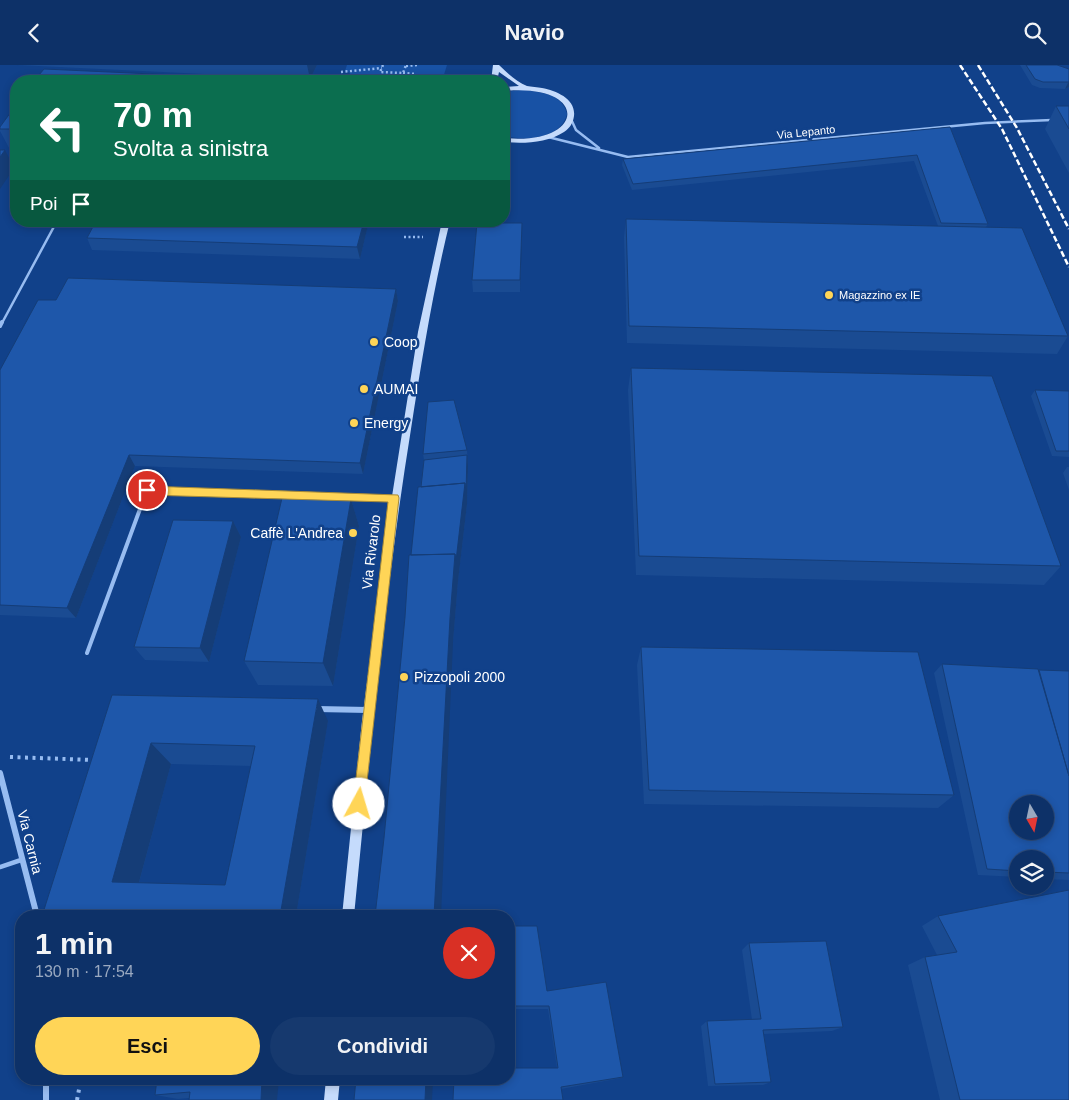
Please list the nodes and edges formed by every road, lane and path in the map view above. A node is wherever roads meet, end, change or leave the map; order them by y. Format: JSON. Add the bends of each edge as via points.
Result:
{"nodes":[{"id":1,"x":418,"y":65,"type":"edge"},
{"id":2,"x":497,"y":65,"type":"edge"},
{"id":3,"x":382,"y":66,"type":"edge"},
{"id":4,"x":406,"y":66,"type":"edge"},
{"id":5,"x":341,"y":72,"type":"dead end"},
{"id":6,"x":403,"y":73,"type":"junction"},
{"id":7,"x":416,"y":75,"type":"edge"},
{"id":8,"x":506,"y":75,"type":"edge"},
{"id":9,"x":510,"y":78,"type":"edge"},
{"id":10,"x":525,"y":87,"type":"junction"},
{"id":11,"x":510,"y":88,"type":"edge"},
{"id":12,"x":571,"y":119,"type":"junction"},
{"id":13,"x":1060,"y":119,"type":"edge"},
{"id":14,"x":548,"y":137,"type":"junction"},
{"id":15,"x":510,"y":141,"type":"edge"},
{"id":16,"x":603,"y":151,"type":"junction"},
{"id":17,"x":628,"y":157,"type":"joint"},
{"id":18,"x":54,"y":227,"type":"edge"},
{"id":19,"x":445,"y":227,"type":"edge"},
{"id":20,"x":404,"y":237,"type":"dead end"},
{"id":21,"x":426,"y":237,"type":"dead end"},
{"id":22,"x":0,"y":326,"type":"edge"},
{"id":23,"x":394,"y":498,"type":"junction"},
{"id":24,"x":87,"y":653,"type":"dead end"},
{"id":25,"x":311,"y":709,"type":"edge"},
{"id":26,"x":369,"y":710,"type":"junction"},
{"id":27,"x":5,"y":758,"type":"dead end"},
{"id":28,"x":96,"y":760,"type":"edge"},
{"id":29,"x":0,"y":773,"type":"edge"},
{"id":30,"x":21,"y":860,"type":"junction"},
{"id":31,"x":0,"y":867,"type":"edge"},
{"id":32,"x":35,"y":910,"type":"edge"},
{"id":33,"x":349,"y":910,"type":"edge"},
{"id":34,"x":46,"y":1085,"type":"edge"},
{"id":35,"x":80,"y":1085,"type":"edge"},
{"id":36,"x":332,"y":1085,"type":"edge"},
{"id":37,"x":46,"y":1100,"type":"edge"},
{"id":38,"x":77,"y":1100,"type":"edge"},
{"id":39,"x":331,"y":1100,"type":"edge"}],
"edges":[{"from":1,"to":4,"type":"path"},
{"from":2,"to":8,"type":"main road"},
{"from":3,"to":5,"type":"path"},
{"from":3,"to":6,"type":"path","via":[[380,72]]},
{"from":4,"to":6,"type":"path"},
{"from":6,"to":7,"type":"path"},
{"from":9,"to":10,"type":"main road"},
{"from":10,"to":11,"type":"main road"},
{"from":10,"to":12,"type":"main road","via":[[561,97],[568,104]]},
{"from":12,"to":14,"type":"main road","via":[[566,127]]},
{"from":12,"to":16,"type":"lane","via":[[576,130]]},
{"from":13,"to":17,"type":"lane","name":"Via Lepanto","via":[[985,123]]},
{"from":14,"to":15,"type":"main road"},
{"from":14,"to":16,"type":"lane"},
{"from":16,"to":17,"type":"lane"},
{"from":18,"to":22,"type":"lane"},
{"from":19,"to":23,"type":"main road","name":"Via Rivarolo","via":[[422,332]]},
{"from":20,"to":21,"type":"path"},
{"from":23,"to":24,"type":"lane","via":[[147,490]]},
{"from":23,"to":26,"type":"main road","name":"Via Rivarolo"},
{"from":25,"to":26,"type":"street"},
{"from":26,"to":33,"type":"main road","name":"Via Rivarolo"},
{"from":27,"to":28,"type":"path"},
{"from":29,"to":30,"type":"street","name":"Via Carnia"},
{"from":30,"to":31,"type":"lane"},
{"from":30,"to":32,"type":"street","name":"Via Carnia"},
{"from":34,"to":37,"type":"street"},
{"from":35,"to":38,"type":"path"},
{"from":36,"to":39,"type":"main road"}]}
